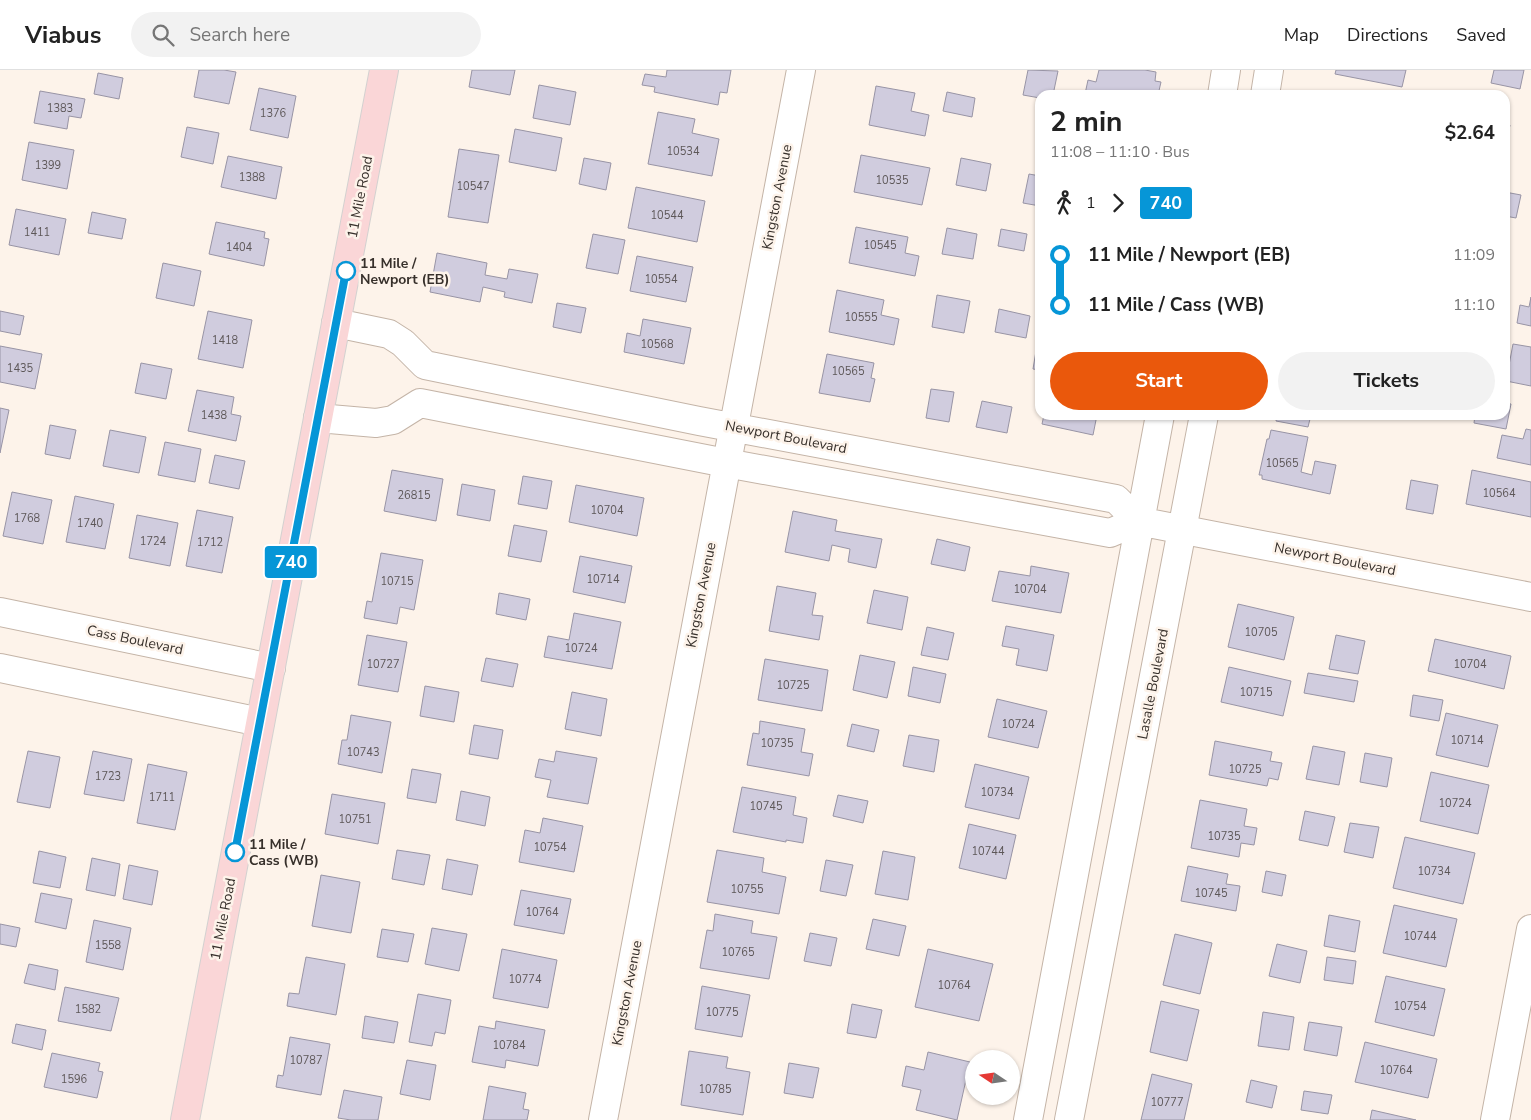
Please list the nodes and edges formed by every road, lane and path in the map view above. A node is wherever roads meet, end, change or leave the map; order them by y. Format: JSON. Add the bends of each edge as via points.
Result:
{"nodes":[{"id":1,"x":384,"y":70,"type":"edge"},
{"id":2,"x":801,"y":70,"type":"edge"},
{"id":3,"x":1226,"y":70,"type":"edge"},
{"id":4,"x":1269,"y":70,"type":"edge"},
{"id":5,"x":1223,"y":90,"type":"edge"},
{"id":6,"x":1266,"y":90,"type":"edge"},
{"id":7,"x":336,"y":323,"type":"junction"},
{"id":8,"x":425,"y":365,"type":"junction"},
{"id":9,"x":420,"y":403,"type":"junction"},
{"id":10,"x":318,"y":418,"type":"junction"},
{"id":11,"x":1159,"y":420,"type":"edge"},
{"id":12,"x":1203,"y":420,"type":"edge"},
{"id":13,"x":733,"y":427,"type":"junction"},
{"id":14,"x":726,"y":463,"type":"junction"},
{"id":15,"x":1138,"y":521,"type":"junction"},
{"id":16,"x":1182,"y":530,"type":"junction"},
{"id":17,"x":1531,"y":597,"type":"edge"},
{"id":18,"x":0,"y":612,"type":"edge"},
{"id":19,"x":0,"y":668,"type":"edge"},
{"id":20,"x":271,"y":668,"type":"junction"},
{"id":21,"x":260,"y":722,"type":"junction"},
{"id":22,"x":1531,"y":929,"type":"edge"},
{"id":23,"x":1060,"y":945,"type":"junction"},
{"id":24,"x":1102,"y":952,"type":"junction"},
{"id":25,"x":186,"y":1120,"type":"edge"},
{"id":26,"x":603,"y":1120,"type":"edge"},
{"id":27,"x":1028,"y":1120,"type":"edge"},
{"id":28,"x":1069,"y":1120,"type":"edge"},
{"id":29,"x":1495,"y":1120,"type":"edge"}],
"edges":[{"from":1,"to":7,"type":"main road","name":"11 Mile Road"},
{"from":2,"to":13,"type":"street","name":"Kingston Avenue"},
{"from":3,"to":5,"type":"street"},
{"from":4,"to":6,"type":"street"},
{"from":7,"to":8,"type":"street","via":[[389,334]]},
{"from":7,"to":10,"type":"main road","name":"11 Mile Road"},
{"from":8,"to":9,"type":"street"},
{"from":8,"to":13,"type":"street","name":"Newport Boulevard"},
{"from":9,"to":10,"type":"street","via":[[393,420],[376,424]]},
{"from":9,"to":14,"type":"street"},
{"from":10,"to":20,"type":"main road","name":"11 Mile Road"},
{"from":11,"to":15,"type":"street"},
{"from":12,"to":16,"type":"street","name":"Lasalle Boulevard"},
{"from":13,"to":14,"type":"street","name":"Kingston Avenue"},
{"from":13,"to":15,"type":"street","name":"Newport Boulevard","via":[[1116,499]]},
{"from":14,"to":15,"type":"street","via":[[1110,533]]},
{"from":14,"to":26,"type":"street","name":"Kingston Avenue"},
{"from":15,"to":16,"type":"street","name":"Newport Boulevard"},
{"from":15,"to":23,"type":"street"},
{"from":16,"to":17,"type":"street","name":"Newport Boulevard"},
{"from":16,"to":24,"type":"street","name":"Lasalle Boulevard"},
{"from":18,"to":20,"type":"street","name":"Cass Boulevard"},
{"from":19,"to":21,"type":"street"},
{"from":20,"to":21,"type":"main road","name":"11 Mile Road"},
{"from":21,"to":25,"type":"main road","name":"11 Mile Road"},
{"from":22,"to":29,"type":"street"},
{"from":23,"to":24,"type":"street"},
{"from":23,"to":27,"type":"street"},
{"from":24,"to":28,"type":"street","name":"Lasalle Boulevard"}]}
